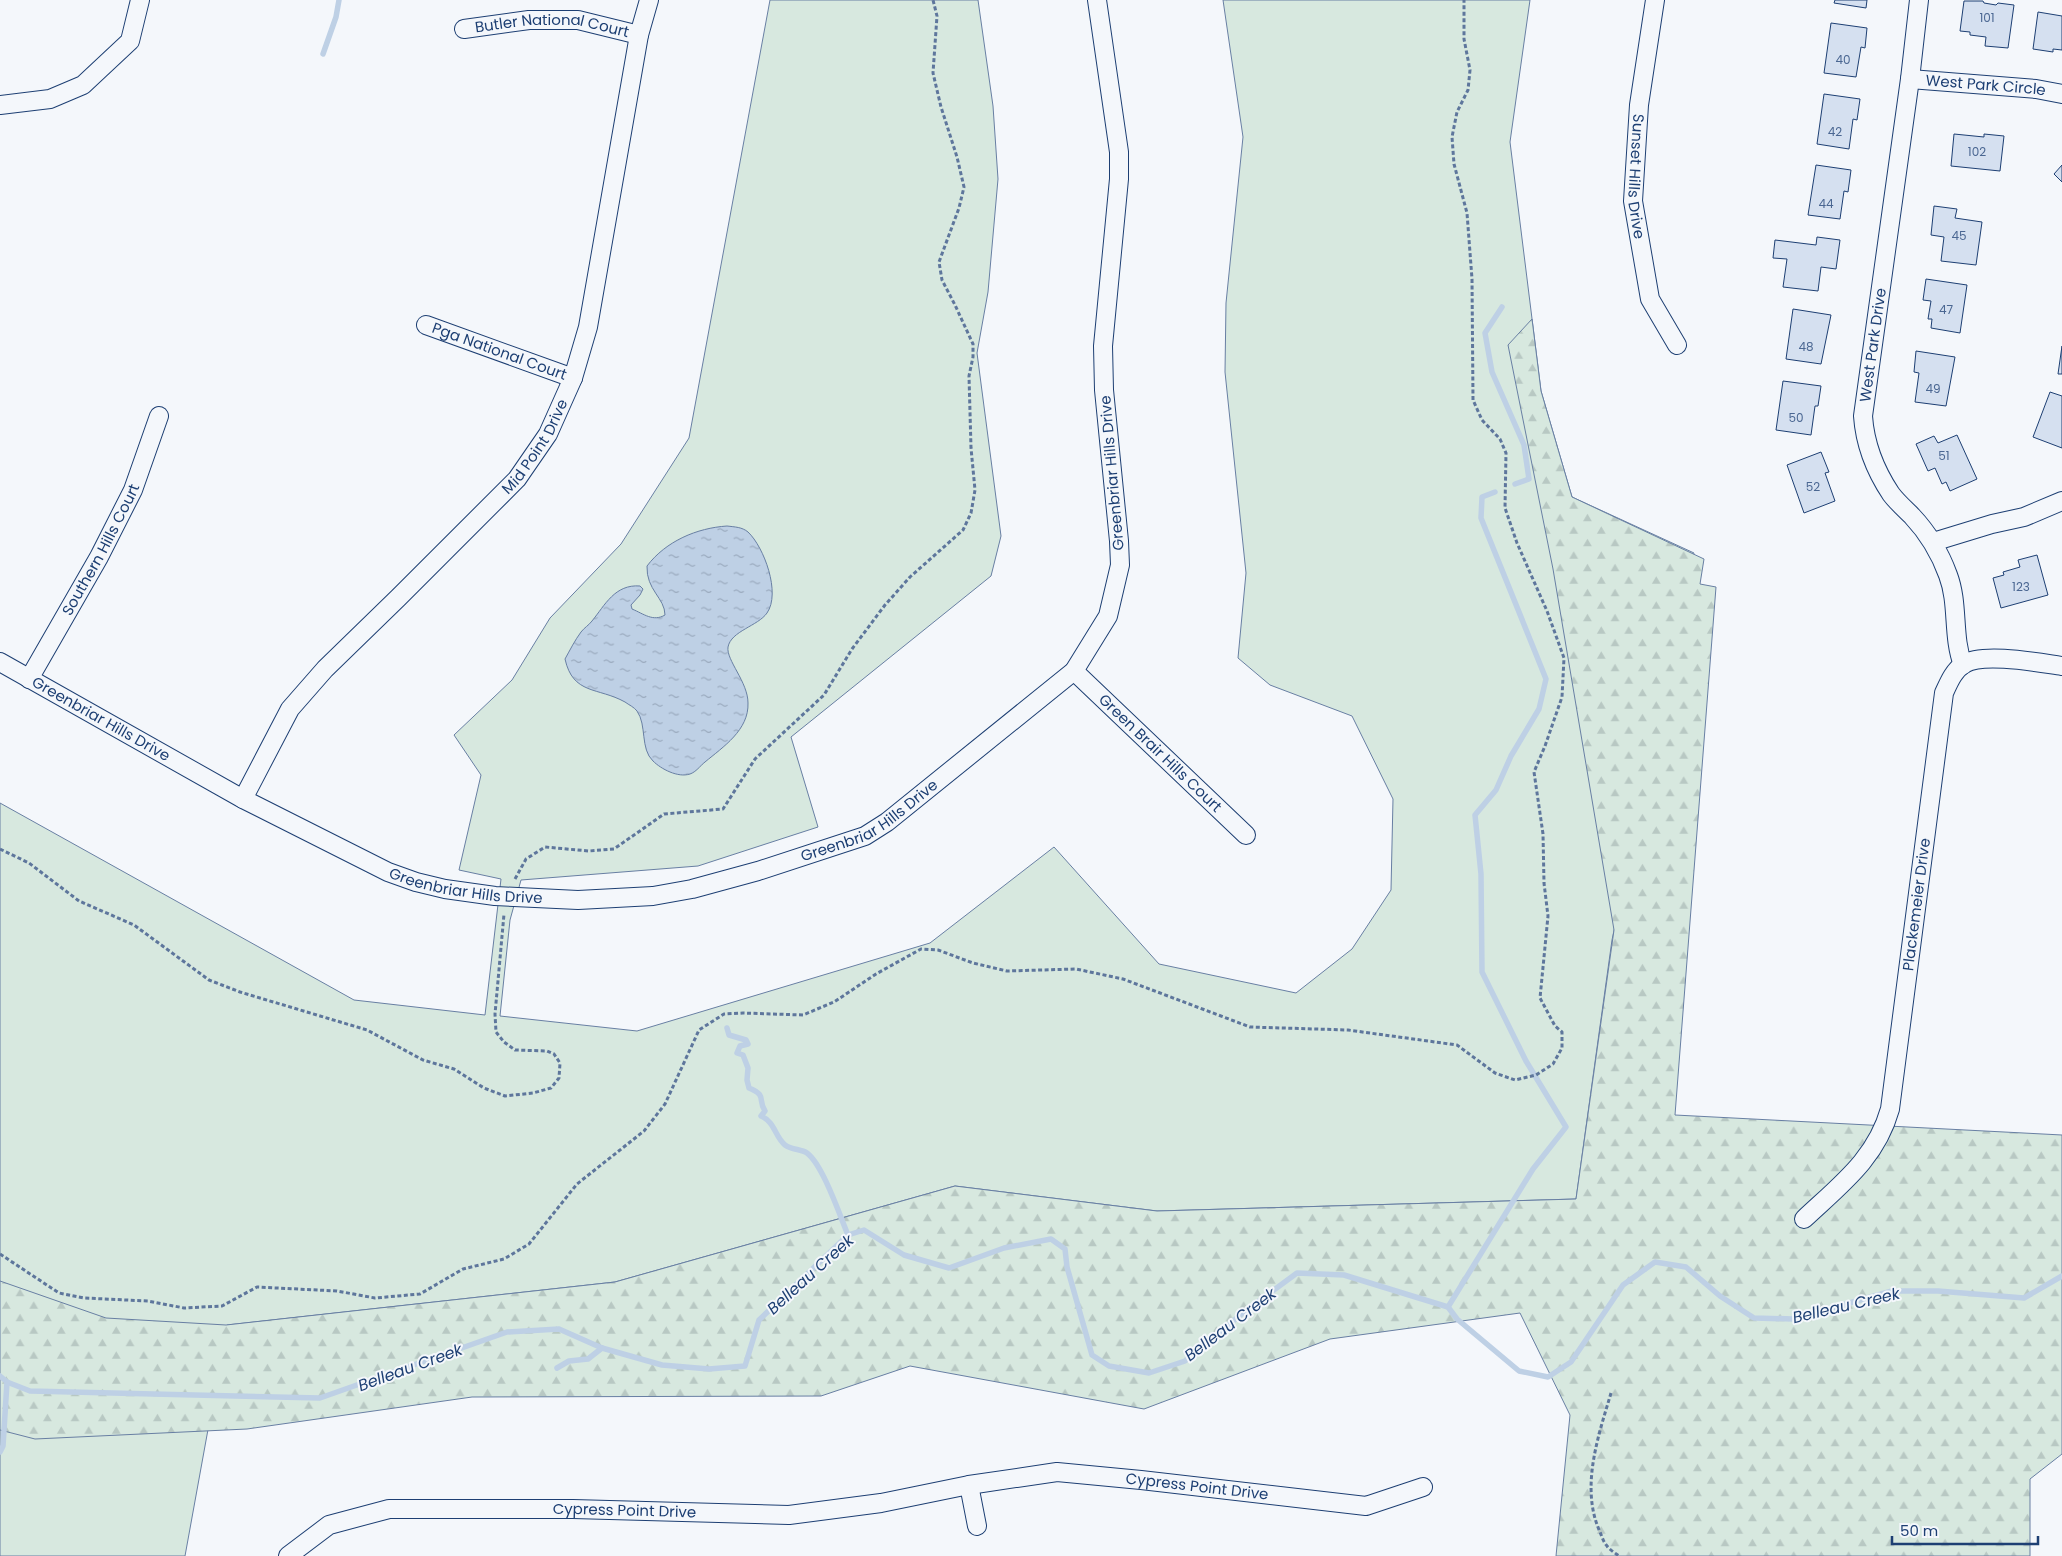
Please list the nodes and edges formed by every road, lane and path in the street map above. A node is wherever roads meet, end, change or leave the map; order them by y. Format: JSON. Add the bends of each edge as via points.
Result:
{"nodes":[{"id":1,"x":140,"y":0,"type":"edge"},
{"id":2,"x":648,"y":0,"type":"edge"},
{"id":3,"x":933,"y":0,"type":"edge"},
{"id":4,"x":1097,"y":0,"type":"edge"},
{"id":5,"x":1464,"y":0,"type":"edge"},
{"id":6,"x":1655,"y":0,"type":"edge"},
{"id":7,"x":1918,"y":0,"type":"edge"},
{"id":8,"x":464,"y":29,"type":"dead end"},
{"id":9,"x":639,"y":35,"type":"junction"},
{"id":10,"x":1910,"y":79,"type":"junction"},
{"id":11,"x":2062,"y":94,"type":"edge"},
{"id":12,"x":0,"y":105,"type":"edge"},
{"id":13,"x":426,"y":325,"type":"dead end"},
{"id":14,"x":1677,"y":345,"type":"dead end"},
{"id":15,"x":573,"y":378,"type":"junction"},
{"id":16,"x":159,"y":416,"type":"dead end"},
{"id":17,"x":2062,"y":501,"type":"edge"},
{"id":18,"x":1933,"y":542,"type":"junction"},
{"id":19,"x":0,"y":662,"type":"edge"},
{"id":20,"x":1963,"y":665,"type":"junction"},
{"id":21,"x":2062,"y":666,"type":"edge"},
{"id":22,"x":1074,"y":671,"type":"junction"},
{"id":23,"x":29,"y":679,"type":"junction"},
{"id":24,"x":243,"y":799,"type":"junction"},
{"id":25,"x":1246,"y":835,"type":"dead end"},
{"id":26,"x":0,"y":849,"type":"edge"},
{"id":27,"x":510,"y":896,"type":"junction"},
{"id":28,"x":1804,"y":1220,"type":"dead end"},
{"id":29,"x":0,"y":1254,"type":"edge"},
{"id":30,"x":1611,"y":1393,"type":"dead end"},
{"id":31,"x":969,"y":1485,"type":"junction"},
{"id":32,"x":1423,"y":1487,"type":"dead end"},
{"id":33,"x":977,"y":1526,"type":"dead end"},
{"id":34,"x":288,"y":1556,"type":"edge"},
{"id":35,"x":1619,"y":1556,"type":"edge"}],
"edges":[{"from":1,"to":12,"type":"street","via":[[130,40],[83,85],[50,99]]},
{"from":2,"to":9,"type":"street","name":"Mid Point Drive"},
{"from":3,"to":27,"type":"path","via":[[937,16],[934,73],[964,186],[939,262],[942,280],[973,344],[969,376],[974,490],[972,513],[963,530],[910,577],[885,605],[852,649],[824,695],[755,759],[723,809],[664,814],[614,849],[589,851],[546,847],[526,859]]},
{"from":4,"to":22,"type":"street","name":"Greenbriar Hills Drive","via":[[1119,152],[1103,368],[1120,565],[1108,616]]},
{"from":5,"to":29,"type":"path","via":[[1464,39],[1470,70],[1468,90],[1457,112],[1452,137],[1454,164],[1467,213],[1472,279],[1473,400],[1482,420],[1500,440],[1506,453],[1505,508],[1564,658],[1562,697],[1534,772],[1543,834],[1548,916],[1540,998],[1555,1026],[1562,1032],[1562,1048],[1553,1064],[1536,1075],[1515,1080],[1495,1073],[1457,1045],[1348,1030],[1250,1027],[1123,979],[1076,969],[1007,971],[938,950],[921,949],[834,1002],[803,1015],[724,1014],[699,1030],[665,1104],[644,1131],[577,1184],[529,1244],[504,1259],[463,1269],[420,1294],[375,1298],[337,1290],[257,1287],[222,1306],[184,1308],[148,1301],[59,1294]]},
{"from":6,"to":14,"type":"street","name":"Sunset Hills Drive","via":[[1639,105],[1633,201],[1650,299]]},
{"from":7,"to":10,"type":"street","name":"West Park Drive"},
{"from":8,"to":9,"type":"street","name":"Butler National Court","via":[[529,20],[578,20]]},
{"from":9,"to":15,"type":"street","name":"Mid Point Drive","via":[[588,327]]},
{"from":10,"to":11,"type":"street","name":"West Park Circle"},
{"from":10,"to":18,"type":"street","name":"West Park Drive","via":[[1863,416],[1864,435],[1884,482]]},
{"from":13,"to":15,"type":"street","name":"Pga National Court"},
{"from":15,"to":24,"type":"street","name":"Mid Point Drive","via":[[548,434],[517,479],[324,669],[290,709]]},
{"from":16,"to":23,"type":"street","name":"Southern Hills Court","via":[[133,490],[99,557]]},
{"from":17,"to":18,"type":"street","via":[[2024,517]]},
{"from":18,"to":20,"type":"street","name":"West Park Drive","via":[[1952,592],[1957,650]]},
{"from":19,"to":23,"type":"street","name":"Greenbriar Hills Drive"},
{"from":20,"to":21,"type":"street","via":[[1984,659]]},
{"from":20,"to":28,"type":"street","name":"Plackemeier Drive","via":[[1944,693],[1890,1109],[1868,1156]]},
{"from":22,"to":25,"type":"street","name":"Green Brair Hills Court"},
{"from":22,"to":27,"type":"street","name":"Greenbriar Hills Drive","via":[[865,836],[758,871],[653,896],[578,900]]},
{"from":23,"to":24,"type":"street","name":"Greenbriar Hills Drive"},
{"from":24,"to":27,"type":"street","name":"Greenbriar Hills Drive","via":[[398,875],[445,889]]},
{"from":26,"to":27,"type":"path","via":[[29,863],[79,901],[134,925],[209,980],[367,1030],[423,1060],[454,1069],[484,1088],[505,1096],[551,1088],[559,1078],[560,1063],[554,1054],[547,1051],[515,1050],[496,1032],[504,913]]},
{"from":30,"to":35,"type":"path","via":[[1595,1447],[1592,1491],[1595,1522],[1606,1545]]},
{"from":31,"to":32,"type":"street","name":"Cypress Point Drive","via":[[1057,1472],[1366,1506]]},
{"from":31,"to":33,"type":"street"},
{"from":31,"to":34,"type":"street","name":"Cypress Point Drive","via":[[881,1503],[789,1515],[573,1509],[389,1509],[329,1525]]}]}
